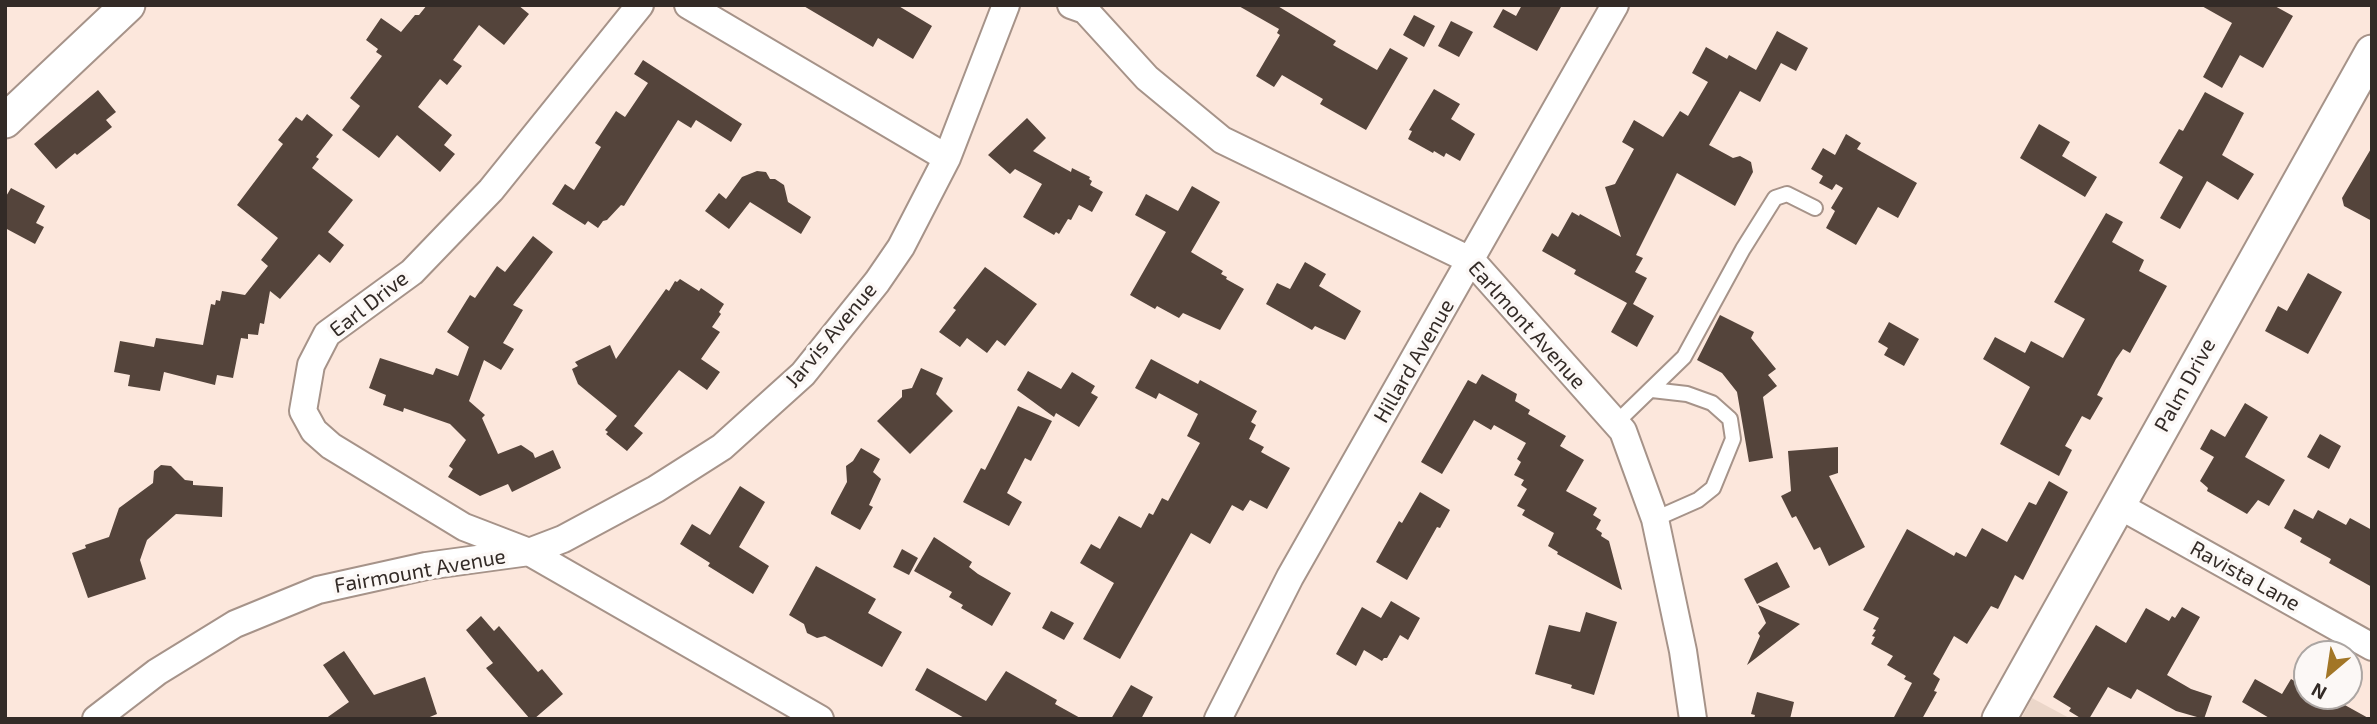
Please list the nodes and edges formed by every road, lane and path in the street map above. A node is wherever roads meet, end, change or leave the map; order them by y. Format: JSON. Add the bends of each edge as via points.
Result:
{"nodes":[{"id":1,"x":128,"y":5,"type":"edge"},
{"id":2,"x":640,"y":5,"type":"edge"},
{"id":3,"x":688,"y":5,"type":"edge"},
{"id":4,"x":1006,"y":5,"type":"edge"},
{"id":5,"x":1615,"y":5,"type":"edge"},
{"id":6,"x":1079,"y":7,"type":"edge"},
{"id":7,"x":2371,"y":54,"type":"edge"},
{"id":8,"x":5,"y":121,"type":"edge"},
{"id":9,"x":947,"y":158,"type":"junction"},
{"id":10,"x":1815,"y":208,"type":"dead end"},
{"id":11,"x":1472,"y":261,"type":"junction"},
{"id":12,"x":1651,"y":390,"type":"junction"},
{"id":13,"x":1616,"y":423,"type":"junction"},
{"id":14,"x":2118,"y":505,"type":"junction"},
{"id":15,"x":1655,"y":519,"type":"junction"},
{"id":16,"x":529,"y":552,"type":"junction"},
{"id":17,"x":2372,"y":647,"type":"edge"},
{"id":18,"x":96,"y":719,"type":"edge"},
{"id":19,"x":820,"y":719,"type":"edge"},
{"id":20,"x":1218,"y":719,"type":"edge"},
{"id":21,"x":1693,"y":719,"type":"edge"},
{"id":22,"x":1999,"y":719,"type":"edge"}],
"edges":[{"from":1,"to":8,"type":"street"},
{"from":2,"to":16,"type":"street","name":"Earl Drive","via":[[491,190],[412,272],[327,334],[311,365],[303,411],[314,431],[331,446],[464,527]]},
{"from":3,"to":9,"type":"street"},
{"from":4,"to":9,"type":"street","name":"Jarvis Avenue"},
{"from":5,"to":11,"type":"street","name":"Hillard Avenue"},
{"from":6,"to":11,"type":"street","name":"Earlmont Avenue","via":[[1147,78],[1222,139]]},
{"from":7,"to":14,"type":"street","name":"Palm Drive"},
{"from":9,"to":16,"type":"street","name":"Jarvis Avenue","via":[[901,247],[803,374],[711,454],[610,514]]},
{"from":10,"to":12,"type":"lane","via":[[1787,194],[1775,198],[1684,357]]},
{"from":11,"to":13,"type":"street","name":"Earlmont Avenue"},
{"from":11,"to":20,"type":"street","name":"Hillard Avenue","via":[[1290,578]]},
{"from":12,"to":13,"type":"lane"},
{"from":12,"to":15,"type":"lane","via":[[1687,394],[1712,403],[1730,419],[1733,439],[1713,488],[1698,500]]},
{"from":13,"to":15,"type":"street","name":"Earlmont Avenue"},
{"from":14,"to":17,"type":"street","name":"Ravista Lane"},
{"from":14,"to":22,"type":"street","name":"Palm Drive"},
{"from":15,"to":21,"type":"street","name":"Earlmont Avenue"},
{"from":16,"to":18,"type":"street","name":"Fairmount Avenue","via":[[426,566],[318,590],[235,624],[157,672]]},
{"from":16,"to":19,"type":"street","name":"Fairmount Avenue"}]}
